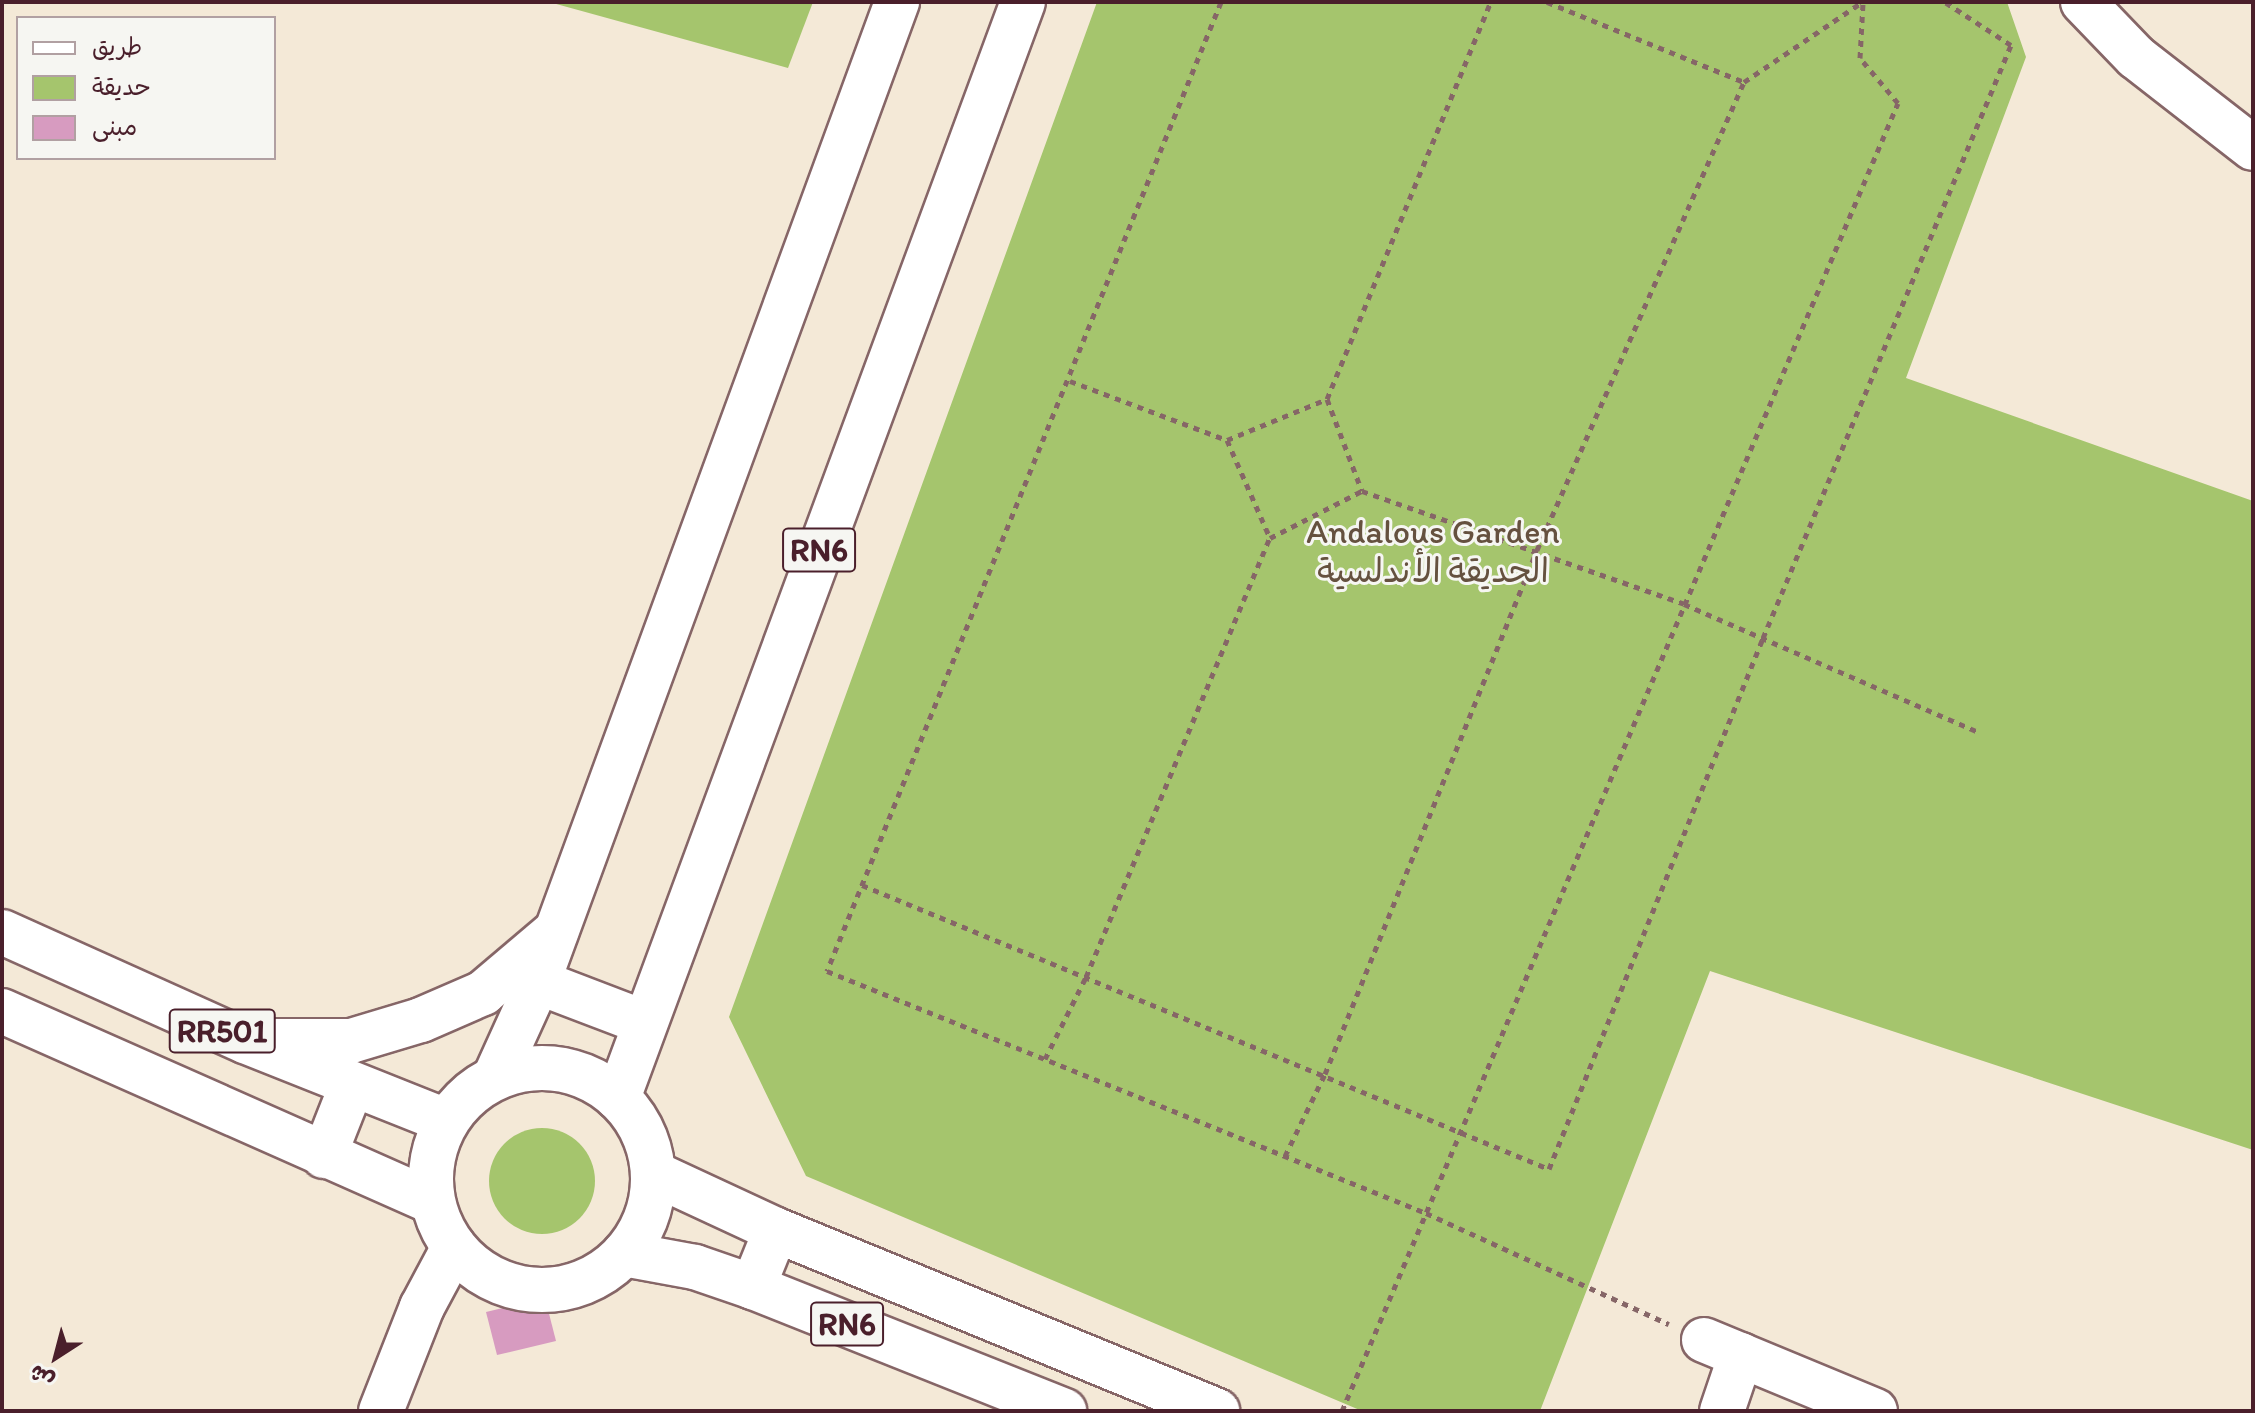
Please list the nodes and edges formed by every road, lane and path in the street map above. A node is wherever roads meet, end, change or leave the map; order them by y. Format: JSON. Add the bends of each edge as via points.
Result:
{"nodes":[{"id":1,"x":897,"y":2,"type":"edge"},
{"id":2,"x":1023,"y":2,"type":"edge"},
{"id":3,"x":1221,"y":2,"type":"edge"},
{"id":4,"x":1491,"y":2,"type":"edge"},
{"id":5,"x":1547,"y":2,"type":"edge"},
{"id":6,"x":1862,"y":2,"type":"edge"},
{"id":7,"x":1945,"y":2,"type":"edge"},
{"id":8,"x":2083,"y":2,"type":"edge"},
{"id":9,"x":1744,"y":82,"type":"junction"},
{"id":10,"x":2253,"y":148,"type":"edge"},
{"id":11,"x":1070,"y":381,"type":"junction"},
{"id":12,"x":1327,"y":399,"type":"junction"},
{"id":13,"x":1227,"y":440,"type":"junction"},
{"id":14,"x":1362,"y":491,"type":"junction"},
{"id":15,"x":1270,"y":538,"type":"junction"},
{"id":16,"x":1537,"y":550,"type":"junction"},
{"id":17,"x":1684,"y":604,"type":"junction"},
{"id":18,"x":1763,"y":638,"type":"junction"},
{"id":19,"x":1978,"y":732,"type":"dead end"},
{"id":20,"x":862,"y":885,"type":"junction"},
{"id":21,"x":558,"y":930,"type":"junction"},
{"id":22,"x":2,"y":932,"type":"edge"},
{"id":23,"x":1086,"y":977,"type":"junction"},
{"id":24,"x":538,"y":982,"type":"junction"},
{"id":25,"x":2,"y":1011,"type":"edge"},
{"id":26,"x":643,"y":1022,"type":"junction"},
{"id":27,"x":245,"y":1041,"type":"junction"},
{"id":28,"x":1045,"y":1059,"type":"junction"},
{"id":29,"x":1325,"y":1074,"type":"junction"},
{"id":30,"x":495,"y":1077,"type":"junction"},
{"id":31,"x":352,"y":1085,"type":"junction"},
{"id":32,"x":618,"y":1098,"type":"junction"},
{"id":33,"x":446,"y":1121,"type":"junction"},
{"id":34,"x":1461,"y":1130,"type":"junction"},
{"id":35,"x":324,"y":1156,"type":"junction"},
{"id":36,"x":1285,"y":1156,"type":"junction"},
{"id":37,"x":653,"y":1173,"type":"junction"},
{"id":38,"x":433,"y":1202,"type":"junction"},
{"id":39,"x":1426,"y":1213,"type":"junction"},
{"id":40,"x":776,"y":1230,"type":"junction"},
{"id":41,"x":454,"y":1247,"type":"junction"},
{"id":42,"x":624,"y":1254,"type":"junction"},
{"id":43,"x":753,"y":1287,"type":"junction"},
{"id":44,"x":1722,"y":1347,"type":"junction"},
{"id":45,"x":381,"y":1411,"type":"edge"},
{"id":46,"x":1064,"y":1411,"type":"edge"},
{"id":47,"x":1217,"y":1411,"type":"edge"},
{"id":48,"x":1342,"y":1411,"type":"edge"},
{"id":49,"x":1722,"y":1411,"type":"edge"},
{"id":50,"x":1875,"y":1411,"type":"edge"}],
"edges":[{"from":1,"to":21,"type":"main road"},
{"from":2,"to":26,"type":"main road","number":"RN6"},
{"from":3,"to":11,"type":"path"},
{"from":4,"to":12,"type":"path"},
{"from":5,"to":9,"type":"path"},
{"from":6,"to":9,"type":"path"},
{"from":6,"to":17,"type":"path","via":[[1860,58],[1898,103]]},
{"from":7,"to":18,"type":"path","via":[[2011,45]]},
{"from":8,"to":10,"type":"main road","via":[[2136,57]]},
{"from":9,"to":16,"type":"path"},
{"from":11,"to":13,"type":"path"},
{"from":11,"to":20,"type":"path"},
{"from":12,"to":13,"type":"path"},
{"from":12,"to":14,"type":"path"},
{"from":13,"to":15,"type":"path"},
{"from":14,"to":15,"type":"path"},
{"from":14,"to":16,"type":"path"},
{"from":15,"to":23,"type":"path"},
{"from":16,"to":17,"type":"path"},
{"from":16,"to":29,"type":"path"},
{"from":17,"to":18,"type":"path"},
{"from":17,"to":34,"type":"path"},
{"from":18,"to":19,"type":"path"},
{"from":18,"to":34,"type":"path","via":[[1549,1169]]},
{"from":20,"to":23,"type":"path"},
{"from":20,"to":28,"type":"path","via":[[827,971]]},
{"from":21,"to":24,"type":"main road"},
{"from":21,"to":27,"type":"main road","via":[[483,993],[421,1020],[351,1041]]},
{"from":22,"to":27,"type":"main road","number":"RR501"},
{"from":23,"to":28,"type":"path"},
{"from":23,"to":29,"type":"path"},
{"from":24,"to":26,"type":"main road"},
{"from":24,"to":30,"type":"main road"},
{"from":25,"to":35,"type":"main road","number":"RR501"},
{"from":26,"to":32,"type":"main road","number":"RN6"},
{"from":27,"to":31,"type":"main road","number":"RR501"},
{"from":28,"to":36,"type":"path"},
{"from":29,"to":34,"type":"path"},
{"from":29,"to":36,"type":"path"},
{"from":30,"to":32,"type":"main road","via":[[516,1070],[560,1069],[601,1084]]},
{"from":30,"to":33,"type":"main road","via":[[467,1096]]},
{"from":31,"to":33,"type":"main road","number":"RR501"},
{"from":31,"to":35,"type":"main road"},
{"from":32,"to":37,"type":"main road","via":[[636,1120]]},
{"from":33,"to":38,"type":"main road","via":[[432,1160]]},
{"from":34,"to":39,"type":"path"},
{"from":35,"to":38,"type":"main road","number":"RR501"},
{"from":36,"to":39,"type":"path"},
{"from":37,"to":40,"type":"main road","number":"RN6"},
{"from":37,"to":42,"type":"main road","via":[[641,1229]]},
{"from":38,"to":41,"type":"main road"},
{"from":39,"to":44,"type":"path"},
{"from":39,"to":48,"type":"path"},
{"from":40,"to":43,"type":"main road"},
{"from":40,"to":47,"type":"main road","number":"RN6"},
{"from":41,"to":42,"type":"main road","via":[[498,1281],[524,1289],[579,1284]]},
{"from":41,"to":45,"type":"main road","via":[[422,1307]]},
{"from":42,"to":43,"type":"main road","number":"RN6","via":[[695,1267]]},
{"from":43,"to":46,"type":"main road","number":"RN6"},
{"from":44,"to":49,"type":"main road"},
{"from":44,"to":50,"type":"main road"}]}
